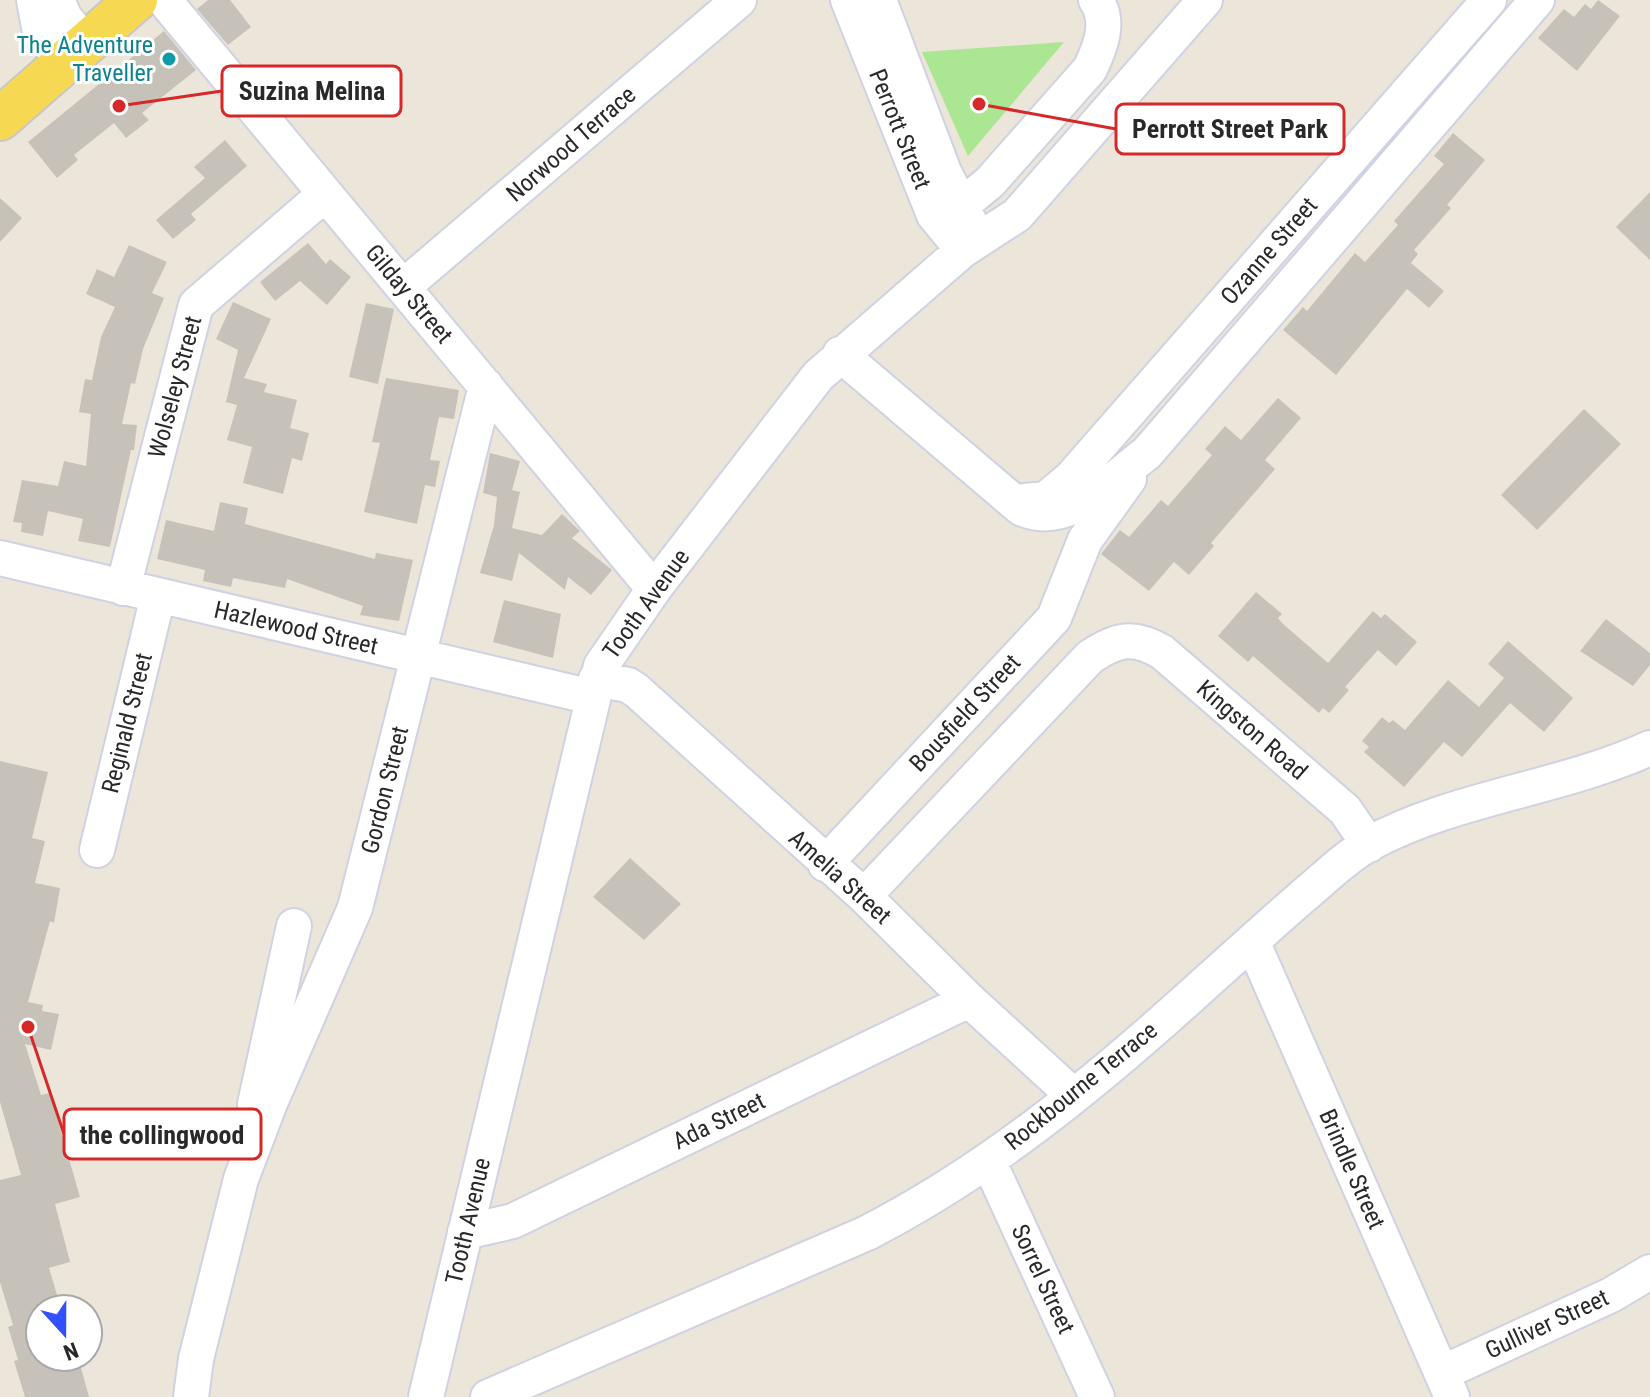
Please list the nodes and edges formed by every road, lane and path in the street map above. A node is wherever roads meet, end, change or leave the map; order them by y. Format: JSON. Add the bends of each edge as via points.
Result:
{"nodes":[{"id":1,"x":34,"y":0,"type":"edge"},
{"id":2,"x":57,"y":0,"type":"edge"},
{"id":3,"x":136,"y":0,"type":"edge"},
{"id":4,"x":164,"y":0,"type":"edge"},
{"id":5,"x":739,"y":0,"type":"edge"},
{"id":6,"x":848,"y":0,"type":"edge"},
{"id":7,"x":879,"y":0,"type":"edge"},
{"id":8,"x":1096,"y":0,"type":"edge"},
{"id":9,"x":1205,"y":0,"type":"edge"},
{"id":10,"x":1489,"y":0,"type":"edge"},
{"id":11,"x":1537,"y":0,"type":"edge"},
{"id":12,"x":75,"y":52,"type":"junction"},
{"id":13,"x":0,"y":119,"type":"edge"},
{"id":14,"x":325,"y":194,"type":"junction"},
{"id":15,"x":961,"y":206,"type":"junction"},
{"id":16,"x":971,"y":245,"type":"junction"},
{"id":17,"x":403,"y":287,"type":"junction"},
{"id":18,"x":840,"y":354,"type":"junction"},
{"id":19,"x":486,"y":386,"type":"junction"},
{"id":20,"x":1147,"y":453,"type":"junction"},
{"id":21,"x":1050,"y":507,"type":"junction"},
{"id":22,"x":1081,"y":547,"type":"joint"},
{"id":23,"x":0,"y":558,"type":"edge"},
{"id":24,"x":123,"y":588,"type":"junction"},
{"id":25,"x":654,"y":589,"type":"junction"},
{"id":26,"x":158,"y":596,"type":"junction"},
{"id":27,"x":420,"y":657,"type":"junction"},
{"id":28,"x":594,"y":688,"type":"junction"},
{"id":29,"x":1650,"y":748,"type":"edge"},
{"id":30,"x":1369,"y":845,"type":"junction"},
{"id":31,"x":97,"y":850,"type":"dead end"},
{"id":32,"x":825,"y":864,"type":"junction"},
{"id":33,"x":864,"y":896,"type":"junction"},
{"id":34,"x":294,"y":926,"type":"dead end"},
{"id":35,"x":1252,"y":941,"type":"junction"},
{"id":36,"x":969,"y":1000,"type":"junction"},
{"id":37,"x":1074,"y":1096,"type":"junction"},
{"id":38,"x":988,"y":1160,"type":"junction"},
{"id":39,"x":241,"y":1179,"type":"junction"},
{"id":40,"x":465,"y":1232,"type":"junction"},
{"id":41,"x":1650,"y":1272,"type":"edge"},
{"id":42,"x":1447,"y":1385,"type":"edge"},
{"id":43,"x":191,"y":1397,"type":"edge"},
{"id":44,"x":426,"y":1397,"type":"edge"},
{"id":45,"x":488,"y":1397,"type":"edge"},
{"id":46,"x":1097,"y":1397,"type":"edge"}],
"edges":[{"from":1,"to":12,"type":"street","via":[[40,32]]},
{"from":2,"to":12,"type":"street"},
{"from":3,"to":12,"type":"main road"},
{"from":4,"to":14,"type":"street","name":"Gilday Street"},
{"from":5,"to":17,"type":"street","name":"Norwood Terrace"},
{"from":6,"to":16,"type":"street","name":"Perrott Street","via":[[934,215]]},
{"from":7,"to":15,"type":"street","name":"Perrott Street"},
{"from":8,"to":15,"type":"street","via":[[1103,28],[1090,69],[990,182]]},
{"from":9,"to":16,"type":"street","name":"Tooth Avenue","via":[[1027,206]]},
{"from":10,"to":21,"type":"street","name":"Ozanne Street"},
{"from":11,"to":20,"type":"street","name":"Ozanne Street"},
{"from":12,"to":13,"type":"main road"},
{"from":14,"to":17,"type":"street","name":"Gilday Street"},
{"from":14,"to":24,"type":"street","name":"Wolseley Street","via":[[196,305]]},
{"from":15,"to":16,"type":"street","name":"Perrott Street"},
{"from":16,"to":18,"type":"street","name":"Tooth Avenue"},
{"from":17,"to":19,"type":"street","name":"Gilday Street"},
{"from":18,"to":21,"type":"street","via":[[1005,495]]},
{"from":18,"to":25,"type":"street","name":"Tooth Avenue"},
{"from":19,"to":25,"type":"street","name":"Gilday Street"},
{"from":19,"to":27,"type":"street","name":"Gordon Street"},
{"from":20,"to":21,"type":"street","name":"Ozanne Street","via":[[1080,503]]},
{"from":20,"to":22,"type":"street","name":"Ozanne Street"},
{"from":22,"to":32,"type":"street","name":"Bousfield Street","via":[[1054,618]]},
{"from":23,"to":24,"type":"street","name":"Hazlewood Street"},
{"from":24,"to":26,"type":"street","name":"Hazlewood Street"},
{"from":25,"to":28,"type":"street","name":"Tooth Avenue","via":[[611,647]]},
{"from":26,"to":27,"type":"street","name":"Hazlewood Street"},
{"from":26,"to":31,"type":"street","name":"Reginald Street"},
{"from":27,"to":28,"type":"street","name":"Hazlewood Street"},
{"from":27,"to":39,"type":"street","name":"Gordon Street","via":[[355,908]]},
{"from":28,"to":32,"type":"street","name":"Amelia Street","via":[[628,685],[637,691]]},
{"from":28,"to":40,"type":"street","name":"Tooth Avenue"},
{"from":29,"to":30,"type":"street","name":"Rockbourne Terrace","via":[[1408,827]]},
{"from":30,"to":33,"type":"street","name":"Kingston Road","via":[[1345,810],[1162,652],[1120,640],[1090,657]]},
{"from":30,"to":35,"type":"street","name":"Rockbourne Terrace"},
{"from":32,"to":33,"type":"street","name":"Amelia Street"},
{"from":33,"to":36,"type":"street","name":"Amelia Street"},
{"from":34,"to":39,"type":"street","name":"Gordon Street"},
{"from":35,"to":37,"type":"street","name":"Rockbourne Terrace"},
{"from":35,"to":42,"type":"street","name":"Brindle Street"},
{"from":36,"to":37,"type":"street","name":"Amelia Street"},
{"from":36,"to":40,"type":"street","name":"Ada Street","via":[[513,1221]]},
{"from":37,"to":38,"type":"street","name":"Rockbourne Terrace"},
{"from":38,"to":45,"type":"street","name":"Rockbourne Terrace","via":[[867,1233]]},
{"from":38,"to":46,"type":"street","name":"Sorrel Street"},
{"from":39,"to":43,"type":"street","name":"Gordon Street"},
{"from":40,"to":44,"type":"street","name":"Tooth Avenue"},
{"from":41,"to":42,"type":"street","name":"Gulliver Street"}]}
